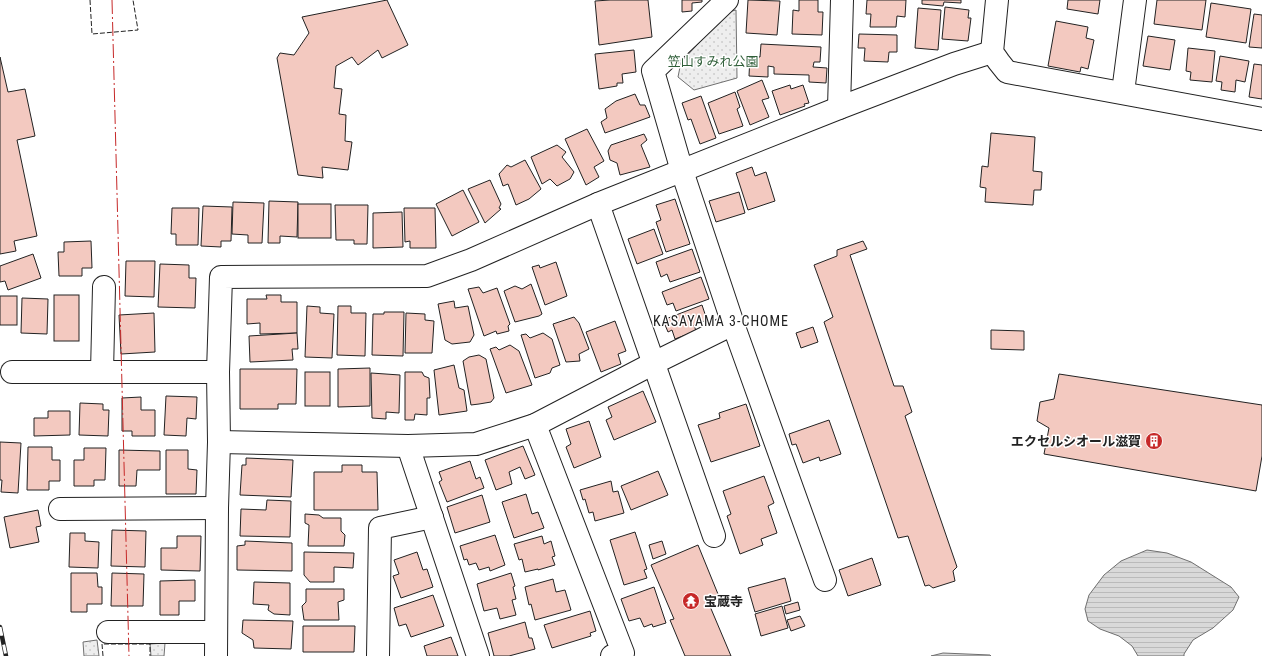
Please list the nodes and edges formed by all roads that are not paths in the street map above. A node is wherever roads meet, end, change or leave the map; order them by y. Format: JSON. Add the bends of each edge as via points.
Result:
{"nodes":[{"id":1,"x":726,"y":0,"type":"edge"},
{"id":2,"x":842,"y":0,"type":"edge"},
{"id":3,"x":997,"y":0,"type":"edge"},
{"id":4,"x":1135,"y":0,"type":"edge"},
{"id":5,"x":992,"y":52,"type":"junction"},
{"id":6,"x":1123,"y":92,"type":"junction"},
{"id":7,"x":839,"y":108,"type":"junction"},
{"id":8,"x":1262,"y":119,"type":"edge"},
{"id":9,"x":682,"y":171,"type":"junction"},
{"id":10,"x":598,"y":204,"type":"junction"},
{"id":11,"x":104,"y":287,"type":"dead end"},
{"id":12,"x":733,"y":324,"type":"junction"},
{"id":13,"x":654,"y":363,"type":"junction"},
{"id":14,"x":12,"y":372,"type":"dead end"},
{"id":15,"x":102,"y":372,"type":"junction"},
{"id":16,"x":218,"y":372,"type":"junction"},
{"id":17,"x":535,"y":425,"type":"junction"},
{"id":18,"x":220,"y":442,"type":"junction"},
{"id":19,"x":408,"y":446,"type":"junction"},
{"id":20,"x":217,"y":508,"type":"junction"},
{"id":21,"x":60,"y":509,"type":"dead end"},
{"id":22,"x":432,"y":517,"type":"junction"},
{"id":23,"x":714,"y":536,"type":"dead end"},
{"id":24,"x":824,"y":580,"type":"dead end"},
{"id":25,"x":108,"y":632,"type":"dead end"},
{"id":26,"x":216,"y":632,"type":"junction"},
{"id":27,"x":216,"y":656,"type":"edge"},
{"id":28,"x":378,"y":656,"type":"edge"},
{"id":29,"x":478,"y":656,"type":"edge"},
{"id":30,"x":612,"y":656,"type":"edge"}],
"edges":[{"from":1,"to":9,"type":"street","via":[[653,71]]},
{"from":2,"to":7,"type":"street"},
{"from":3,"to":5,"type":"street"},
{"from":4,"to":6,"type":"street"},
{"from":5,"to":6,"type":"street","via":[[1007,72]]},
{"from":5,"to":7,"type":"street"},
{"from":6,"to":8,"type":"street"},
{"from":7,"to":9,"type":"street"},
{"from":9,"to":10,"type":"street"},
{"from":9,"to":12,"type":"street"},
{"from":10,"to":13,"type":"street"},
{"from":10,"to":16,"type":"street","via":[[471,260],[427,276],[221,277]]},
{"from":11,"to":15,"type":"street"},
{"from":12,"to":13,"type":"street"},
{"from":12,"to":24,"type":"street"},
{"from":13,"to":17,"type":"street"},
{"from":13,"to":23,"type":"street"},
{"from":14,"to":15,"type":"street"},
{"from":15,"to":16,"type":"street"},
{"from":16,"to":18,"type":"street"},
{"from":17,"to":19,"type":"street","via":[[476,444]]},
{"from":17,"to":30,"type":"street","via":[[623,653]]},
{"from":18,"to":19,"type":"street"},
{"from":18,"to":20,"type":"street"},
{"from":19,"to":22,"type":"street"},
{"from":20,"to":21,"type":"street"},
{"from":20,"to":26,"type":"street"},
{"from":22,"to":28,"type":"street","via":[[380,528]]},
{"from":22,"to":29,"type":"street"},
{"from":25,"to":26,"type":"street"},
{"from":26,"to":27,"type":"street"}]}
